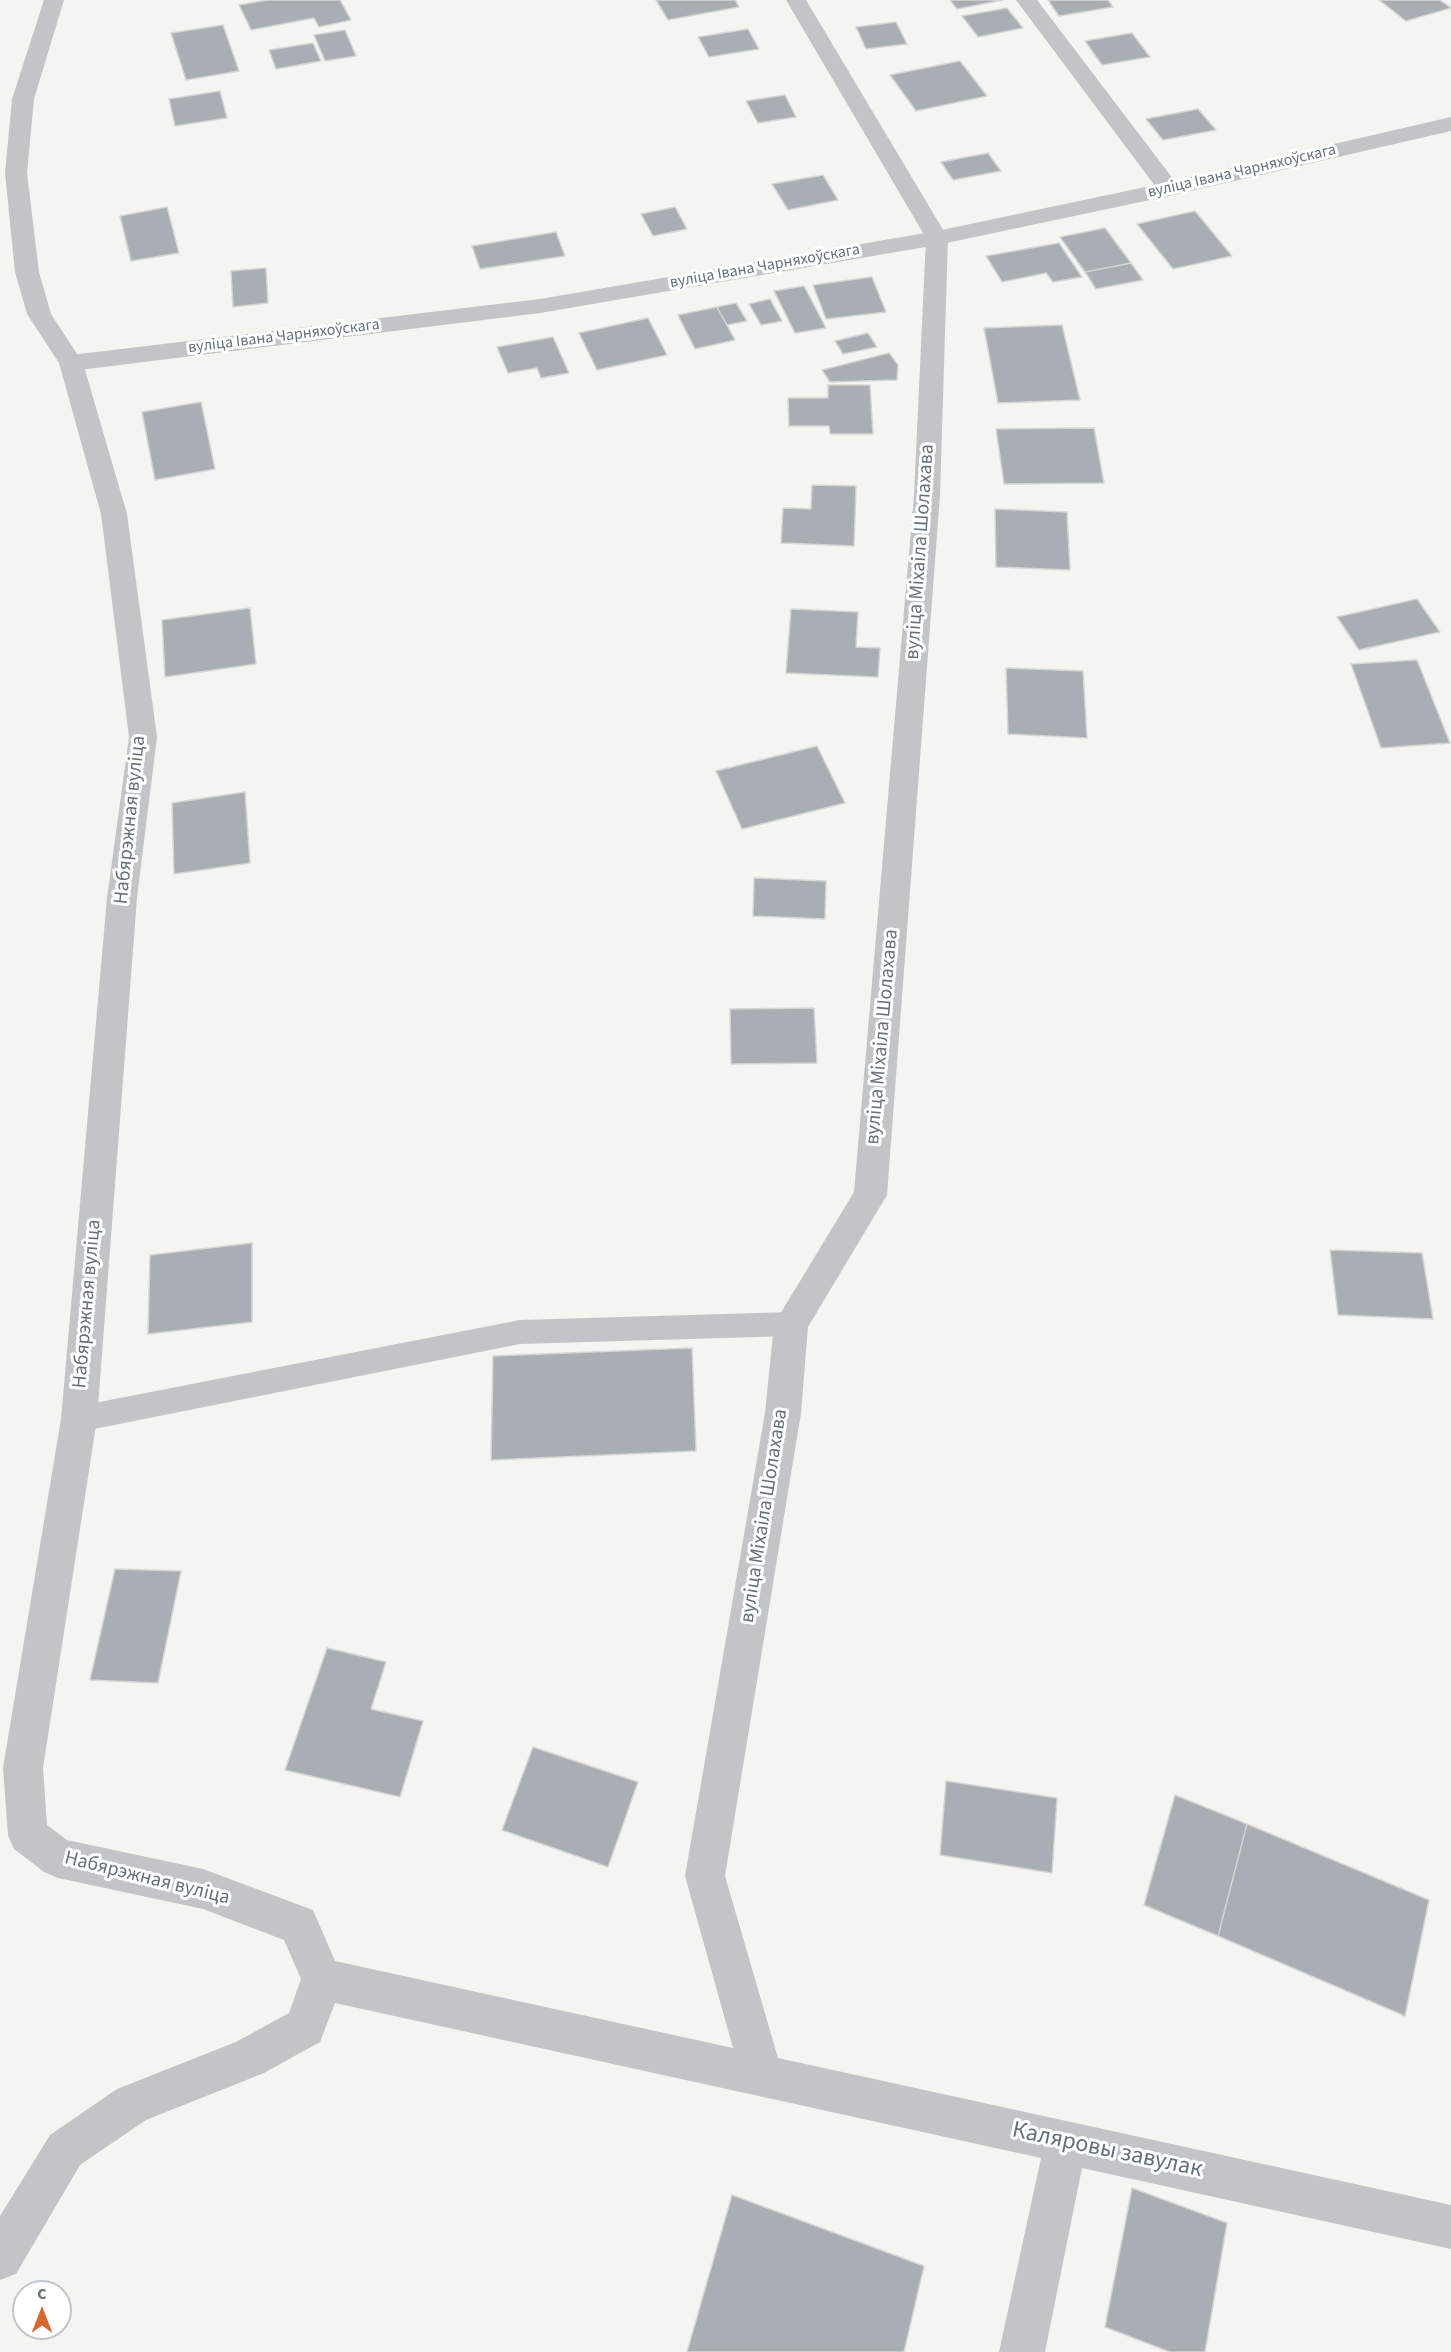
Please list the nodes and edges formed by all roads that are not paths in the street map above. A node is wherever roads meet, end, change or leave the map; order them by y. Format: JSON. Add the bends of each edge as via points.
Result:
{"nodes":[{"id":1,"x":54,"y":0,"type":"edge"},
{"id":2,"x":796,"y":0,"type":"edge"},
{"id":3,"x":1026,"y":0,"type":"edge"},
{"id":4,"x":1451,"y":124,"type":"edge"},
{"id":5,"x":1169,"y":189,"type":"junction"},
{"id":6,"x":937,"y":238,"type":"junction"},
{"id":7,"x":71,"y":363,"type":"junction"},
{"id":8,"x":791,"y":1324,"type":"junction"},
{"id":9,"x":79,"y":1419,"type":"junction"},
{"id":10,"x":322,"y":1979,"type":"junction"},
{"id":11,"x":762,"y":2077,"type":"junction"},
{"id":12,"x":1066,"y":2141,"type":"junction"},
{"id":13,"x":1451,"y":2227,"type":"edge"},
{"id":14,"x":0,"y":2258,"type":"edge"},
{"id":15,"x":1022,"y":2352,"type":"edge"}],
"edges":[{"from":1,"to":7,"type":"street","name":"Набярэжная вуліца","via":[[23,99],[16,173],[27,272],[39,314]]},
{"from":2,"to":6,"type":"street"},
{"from":3,"to":5,"type":"street"},
{"from":4,"to":5,"type":"street","name":"вуліца Івана Чарняхоўскага"},
{"from":5,"to":6,"type":"street","name":"вуліца Івана Чарняхоўскага"},
{"from":6,"to":7,"type":"street","name":"вуліца Івана Чарняхоўскага","via":[[540,306]]},
{"from":6,"to":8,"type":"street","name":"вуліца Міхаіла Шолахава","via":[[927,495],[870,1195]]},
{"from":7,"to":9,"type":"street","name":"Набярэжная вуліца","via":[[114,514],[142,737],[122,898]]},
{"from":8,"to":9,"type":"lane","via":[[520,1332]]},
{"from":8,"to":11,"type":"street","name":"вуліца Міхаіла Шолахава","via":[[783,1413],[705,1876]]},
{"from":9,"to":10,"type":"street","name":"Набярэжная вуліца","via":[[23,1768],[28,1835],[58,1858],[203,1889],[298,1924]]},
{"from":10,"to":11,"type":"street","name":"Каляровы завулак"},
{"from":10,"to":14,"type":"street","via":[[305,2027],[249,2058],[132,2104],[65,2150]]},
{"from":11,"to":12,"type":"street","name":"Каляровы завулак"},
{"from":12,"to":13,"type":"street","name":"Каляровы завулак"},
{"from":12,"to":15,"type":"street"}]}
